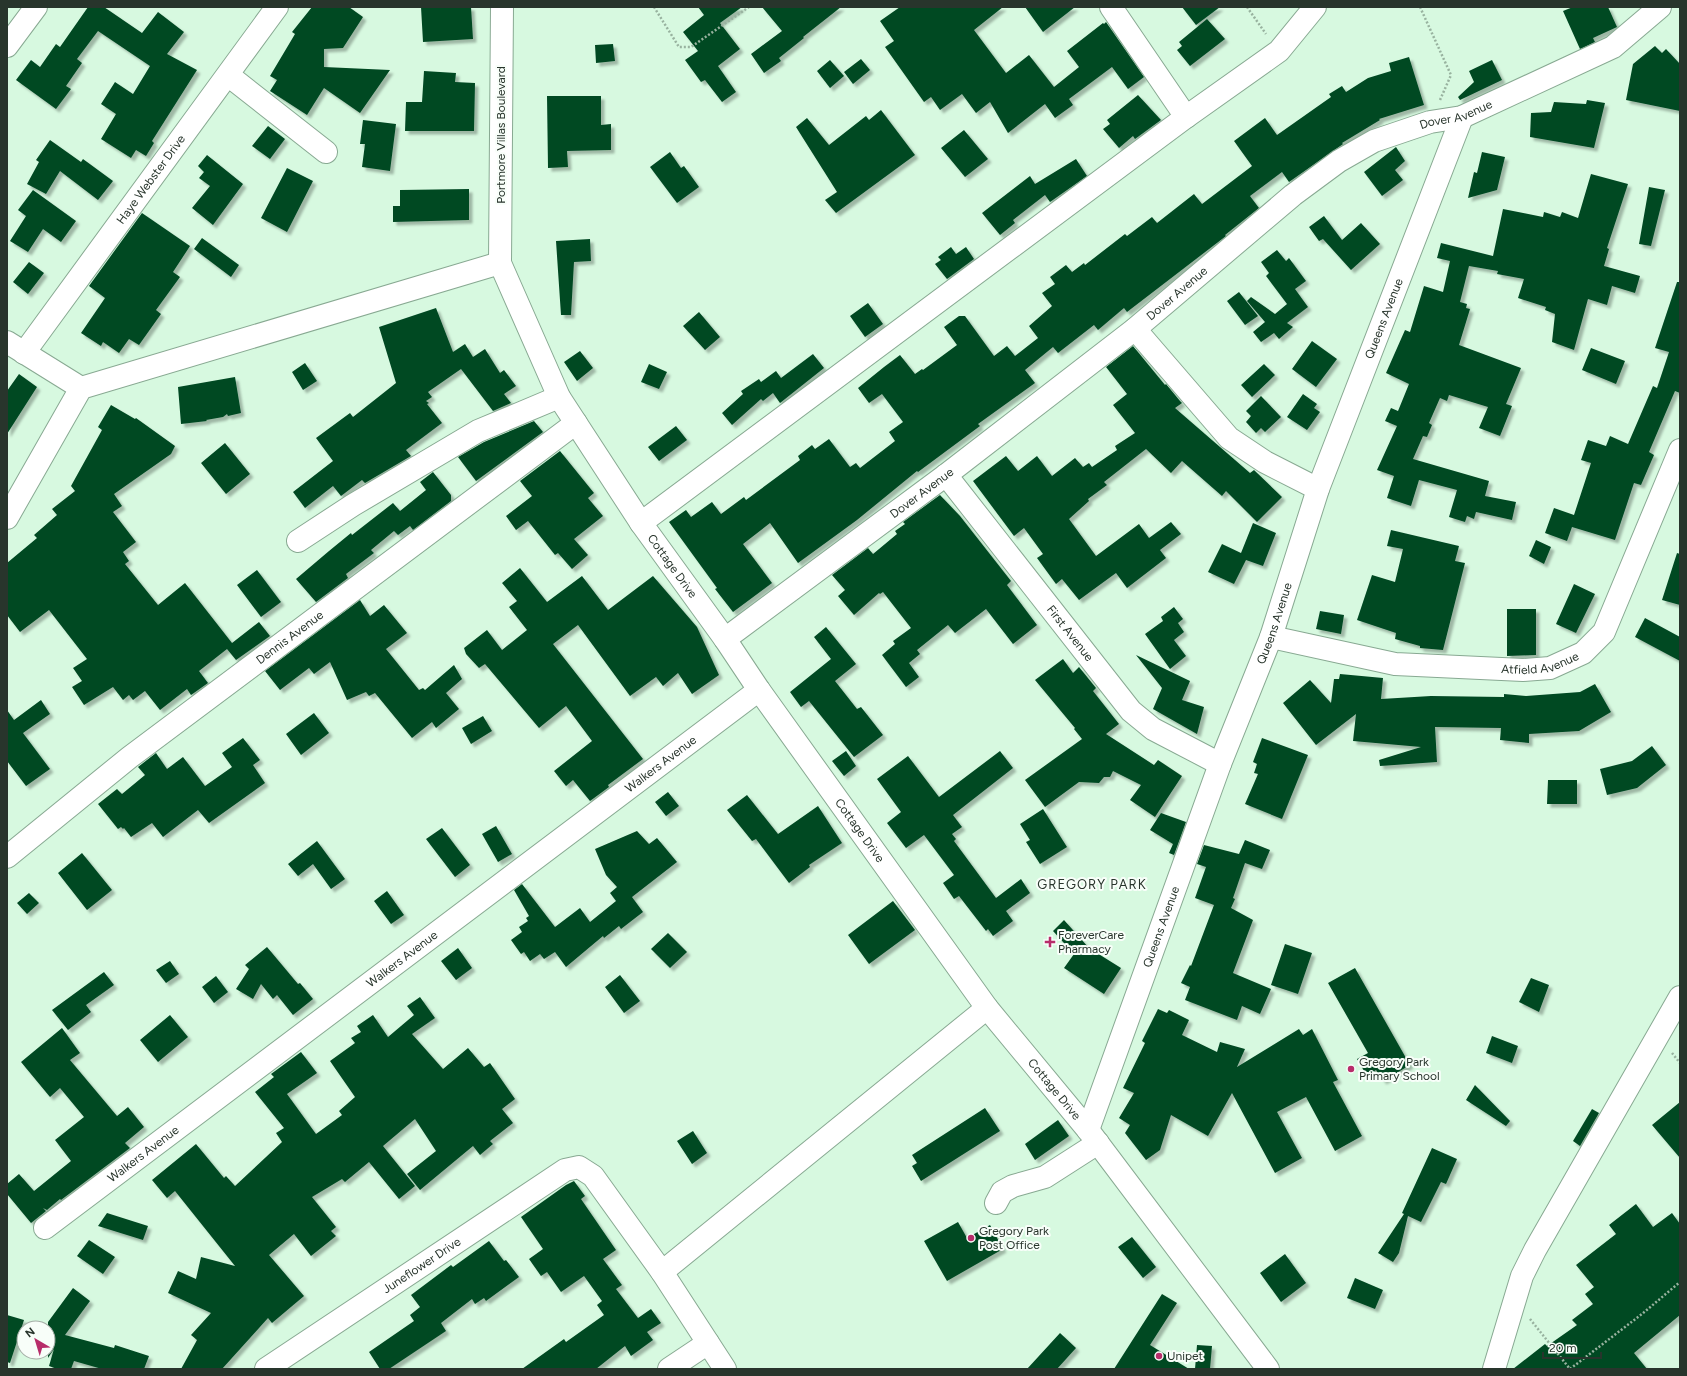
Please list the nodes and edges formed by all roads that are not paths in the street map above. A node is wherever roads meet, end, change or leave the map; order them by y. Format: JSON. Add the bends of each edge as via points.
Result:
{"nodes":[{"id":1,"x":36,"y":7,"type":"edge"},
{"id":2,"x":277,"y":7,"type":"edge"},
{"id":3,"x":502,"y":7,"type":"edge"},
{"id":4,"x":1111,"y":7,"type":"edge"},
{"id":5,"x":1315,"y":7,"type":"edge"},
{"id":6,"x":1660,"y":7,"type":"edge"},
{"id":7,"x":7,"y":46,"type":"edge"},
{"id":8,"x":228,"y":75,"type":"junction"},
{"id":9,"x":1186,"y":117,"type":"junction"},
{"id":10,"x":1462,"y":117,"type":"junction"},
{"id":11,"x":326,"y":152,"type":"dead end"},
{"id":12,"x":500,"y":263,"type":"junction"},
{"id":13,"x":1135,"y":329,"type":"junction"},
{"id":14,"x":15,"y":347,"type":"edge"},
{"id":15,"x":80,"y":388,"type":"junction"},
{"id":16,"x":559,"y":397,"type":"junction"},
{"id":17,"x":576,"y":423,"type":"junction"},
{"id":18,"x":1680,"y":450,"type":"edge"},
{"id":19,"x":946,"y":474,"type":"junction"},
{"id":20,"x":1318,"y":489,"type":"junction"},
{"id":21,"x":7,"y":518,"type":"edge"},
{"id":22,"x":641,"y":523,"type":"junction"},
{"id":23,"x":298,"y":541,"type":"dead end"},
{"id":24,"x":1271,"y":637,"type":"junction"},
{"id":25,"x":725,"y":639,"type":"junction"},
{"id":26,"x":759,"y":690,"type":"junction"},
{"id":27,"x":1220,"y":764,"type":"junction"},
{"id":28,"x":7,"y":857,"type":"edge"},
{"id":29,"x":1680,"y":996,"type":"edge"},
{"id":30,"x":987,"y":1008,"type":"junction"},
{"id":31,"x":1093,"y":1137,"type":"junction"},
{"id":32,"x":996,"y":1203,"type":"dead end"},
{"id":33,"x":45,"y":1228,"type":"dead end"},
{"id":34,"x":662,"y":1272,"type":"junction"},
{"id":35,"x":708,"y":1343,"type":"junction"},
{"id":36,"x":1266,"y":1368,"type":"edge"},
{"id":37,"x":266,"y":1369,"type":"edge"},
{"id":38,"x":669,"y":1369,"type":"edge"},
{"id":39,"x":725,"y":1369,"type":"edge"},
{"id":40,"x":1494,"y":1369,"type":"edge"}],
"edges":[{"from":1,"to":7,"type":"street"},
{"from":2,"to":8,"type":"street","name":"Haye Webster Drive"},
{"from":3,"to":12,"type":"street","name":"Portmore Villas Boulevard"},
{"from":4,"to":9,"type":"street"},
{"from":5,"to":9,"type":"street","via":[[1279,51]]},
{"from":6,"to":10,"type":"street","name":"Dover Avenue","via":[[1613,48]]},
{"from":8,"to":11,"type":"street"},
{"from":8,"to":14,"type":"street","name":"Haye Webster Drive"},
{"from":9,"to":22,"type":"street"},
{"from":10,"to":13,"type":"street","name":"Dover Avenue","via":[[1430,122],[1374,141],[1339,161],[1293,195]]},
{"from":10,"to":20,"type":"street","name":"Queens Avenue"},
{"from":12,"to":15,"type":"street"},
{"from":12,"to":16,"type":"street","name":"Cottage Drive"},
{"from":13,"to":19,"type":"street","name":"Dover Avenue"},
{"from":13,"to":20,"type":"street","via":[[1229,438],[1265,462]]},
{"from":14,"to":15,"type":"street"},
{"from":15,"to":21,"type":"street"},
{"from":16,"to":17,"type":"street","name":"Cottage Drive"},
{"from":16,"to":23,"type":"street","via":[[478,431],[353,504]]},
{"from":17,"to":22,"type":"street","name":"Cottage Drive"},
{"from":17,"to":28,"type":"street","name":"Dennis Avenue","via":[[130,757]]},
{"from":18,"to":24,"type":"street","name":"Atfield Avenue","via":[[1604,632],[1583,654],[1550,668],[1523,670],[1395,664]]},
{"from":19,"to":25,"type":"street","name":"Dover Avenue"},
{"from":19,"to":27,"type":"street","name":"First Avenue","via":[[1130,711],[1153,729]]},
{"from":20,"to":24,"type":"street","name":"Queens Avenue"},
{"from":22,"to":25,"type":"street","name":"Cottage Drive"},
{"from":24,"to":27,"type":"street","name":"Queens Avenue"},
{"from":25,"to":26,"type":"street","name":"Cottage Drive"},
{"from":26,"to":30,"type":"street","name":"Cottage Drive"},
{"from":26,"to":33,"type":"street","name":"Walkers Avenue"},
{"from":27,"to":31,"type":"street","name":"Queens Avenue"},
{"from":29,"to":40,"type":"street","via":[[1522,1276]]},
{"from":30,"to":31,"type":"street","name":"Cottage Drive"},
{"from":30,"to":34,"type":"street"},
{"from":31,"to":32,"type":"street","via":[[1045,1177],[1013,1186],[1002,1192]]},
{"from":31,"to":36,"type":"street","name":"Cottage Drive"},
{"from":34,"to":35,"type":"street"},
{"from":34,"to":37,"type":"street","name":"Juneflower Drive","via":[[593,1176],[579,1167],[565,1170]]},
{"from":35,"to":38,"type":"street"},
{"from":35,"to":39,"type":"street"}]}
